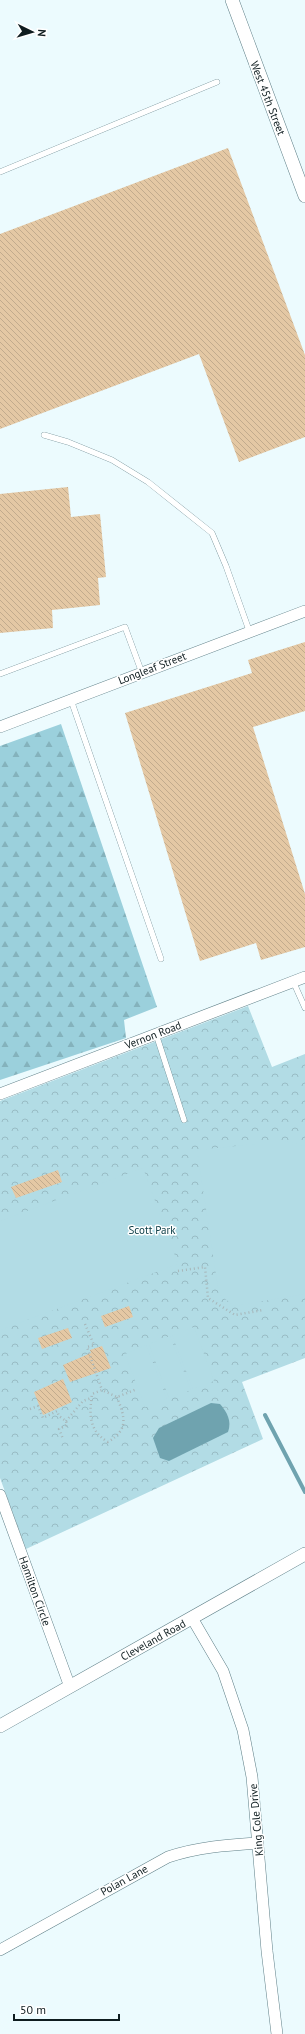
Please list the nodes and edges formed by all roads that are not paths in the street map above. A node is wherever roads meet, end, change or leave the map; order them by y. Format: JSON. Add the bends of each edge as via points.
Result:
{"nodes":[{"id":1,"x":232,"y":0,"type":"edge"},
{"id":2,"x":217,"y":82,"type":"dead end"},
{"id":3,"x":0,"y":172,"type":"edge"},
{"id":4,"x":305,"y":196,"type":"edge"},
{"id":5,"x":44,"y":435,"type":"dead end"},
{"id":6,"x":305,"y":611,"type":"edge"},
{"id":7,"x":250,"y":633,"type":"junction"},
{"id":8,"x":142,"y":672,"type":"junction"},
{"id":9,"x":0,"y":674,"type":"edge"},
{"id":10,"x":71,"y":700,"type":"junction"},
{"id":11,"x":0,"y":726,"type":"edge"},
{"id":12,"x":162,"y":959,"type":"dead end"},
{"id":13,"x":305,"y":977,"type":"edge"},
{"id":14,"x":293,"y":981,"type":"junction"},
{"id":15,"x":305,"y":1008,"type":"edge"},
{"id":16,"x":156,"y":1034,"type":"junction"},
{"id":17,"x":0,"y":1094,"type":"edge"},
{"id":18,"x":184,"y":1120,"type":"dead end"},
{"id":19,"x":0,"y":1495,"type":"edge"},
{"id":20,"x":305,"y":1554,"type":"edge"},
{"id":21,"x":192,"y":1618,"type":"junction"},
{"id":22,"x":70,"y":1687,"type":"junction"},
{"id":23,"x":0,"y":1726,"type":"edge"},
{"id":24,"x":258,"y":1842,"type":"junction"},
{"id":25,"x":0,"y":1950,"type":"edge"},
{"id":26,"x":277,"y":2034,"type":"edge"}],
"edges":[{"from":1,"to":4,"type":"street","name":"West 45th Street"},
{"from":2,"to":3,"type":"lane"},
{"from":5,"to":7,"type":"lane","via":[[112,460],[148,482],[212,533]]},
{"from":6,"to":7,"type":"street","name":"Longleaf Street"},
{"from":7,"to":8,"type":"street","name":"Longleaf Street"},
{"from":8,"to":9,"type":"lane","via":[[125,626]]},
{"from":8,"to":10,"type":"street","name":"Longleaf Street"},
{"from":10,"to":11,"type":"street","name":"Longleaf Street"},
{"from":10,"to":12,"type":"lane"},
{"from":13,"to":14,"type":"street","name":"Vernon Road"},
{"from":14,"to":15,"type":"lane"},
{"from":14,"to":16,"type":"street","name":"Vernon Road"},
{"from":16,"to":17,"type":"street","name":"Vernon Road"},
{"from":16,"to":18,"type":"lane"},
{"from":19,"to":22,"type":"street","name":"Hamilton Circle"},
{"from":20,"to":21,"type":"street","name":"Cleveland Road"},
{"from":21,"to":22,"type":"street","name":"Cleveland Road"},
{"from":21,"to":24,"type":"street","name":"King Cole Drive","via":[[222,1671],[243,1730],[252,1777]]},
{"from":22,"to":23,"type":"street","name":"Cleveland Road"},
{"from":24,"to":25,"type":"street","name":"Polan Lane","via":[[190,1850],[168,1857]]},
{"from":24,"to":26,"type":"street","name":"King Cole Drive"}]}
